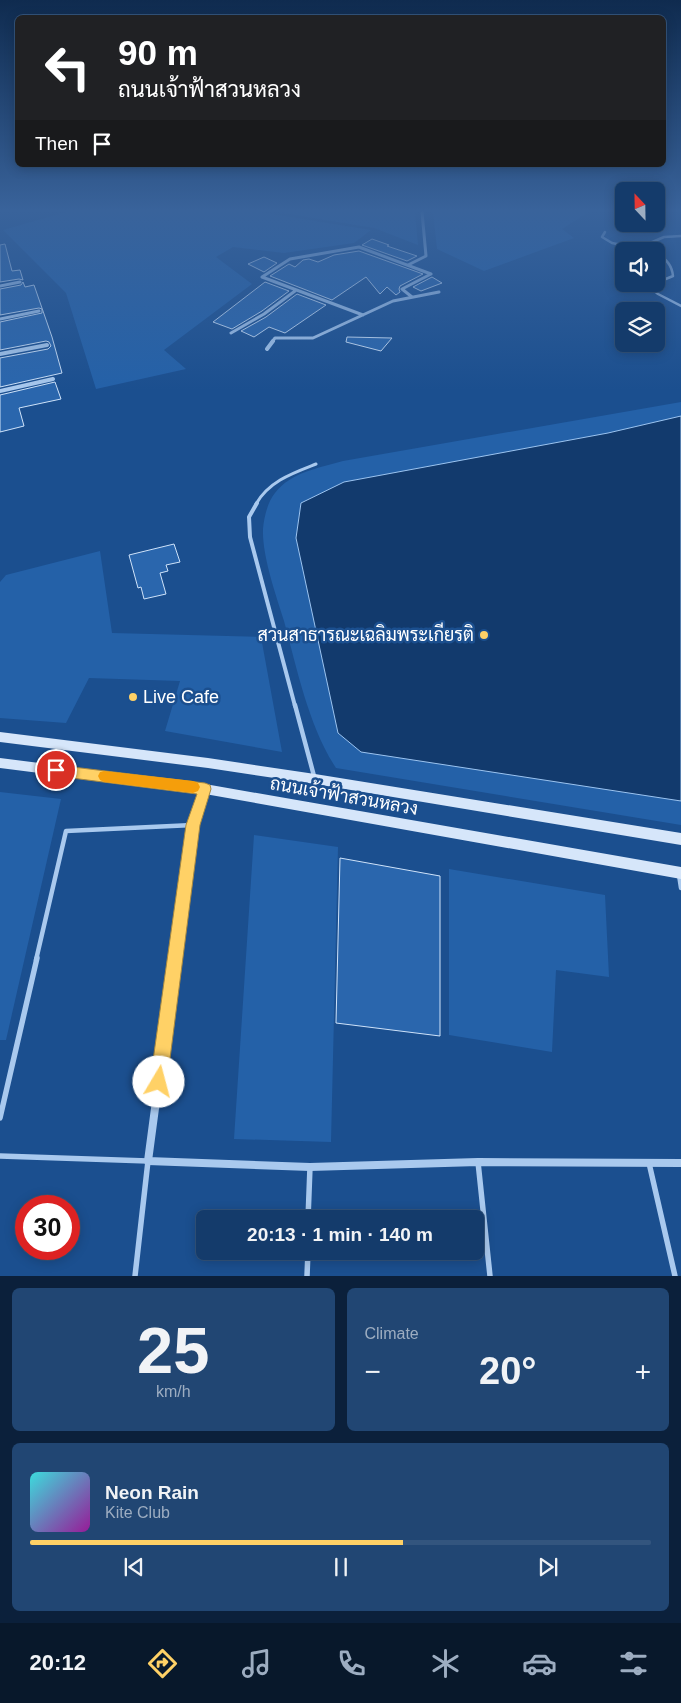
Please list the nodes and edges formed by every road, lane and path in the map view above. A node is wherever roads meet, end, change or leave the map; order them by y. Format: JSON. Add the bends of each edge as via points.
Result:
{"nodes":[{"id":1,"x":270,"y":272,"type":"edge"},
{"id":2,"x":425,"y":272,"type":"edge"},
{"id":3,"x":673,"y":272,"type":"edge"},
{"id":4,"x":665,"y":279,"type":"edge"},
{"id":5,"x":20,"y":282,"type":"dead end"},
{"id":6,"x":0,"y":286,"type":"edge"},
{"id":7,"x":295,"y":291,"type":"junction"},
{"id":8,"x":439,"y":292,"type":"dead end"},
{"id":9,"x":656,"y":292,"type":"edge"},
{"id":10,"x":412,"y":297,"type":"junction"},
{"id":11,"x":681,"y":306,"type":"edge"},
{"id":12,"x":39,"y":311,"type":"dead end"},
{"id":13,"x":363,"y":315,"type":"junction"},
{"id":14,"x":0,"y":319,"type":"edge"},
{"id":15,"x":231,"y":334,"type":"dead end"},
{"id":16,"x":47,"y":345,"type":"dead end"},
{"id":17,"x":267,"y":350,"type":"dead end"},
{"id":18,"x":0,"y":354,"type":"edge"},
{"id":19,"x":53,"y":379,"type":"dead end"},
{"id":20,"x":0,"y":391,"type":"edge"},
{"id":21,"x":316,"y":464,"type":"dead end"},
{"id":22,"x":0,"y":737,"type":"edge"},
{"id":23,"x":0,"y":763,"type":"edge"},
{"id":24,"x":315,"y":779,"type":"junction"},
{"id":25,"x":205,"y":789,"type":"junction"},
{"id":26,"x":193,"y":825,"type":"junction"},
{"id":27,"x":681,"y":839,"type":"edge"},
{"id":28,"x":680,"y":873,"type":"edge"},
{"id":29,"x":681,"y":888,"type":"edge"},
{"id":30,"x":0,"y":1118,"type":"edge"},
{"id":31,"x":0,"y":1156,"type":"edge"},
{"id":32,"x":148,"y":1160,"type":"junction"},
{"id":33,"x":478,"y":1162,"type":"junction"},
{"id":34,"x":681,"y":1162,"type":"edge"},
{"id":35,"x":648,"y":1163,"type":"junction"},
{"id":36,"x":310,"y":1167,"type":"junction"},
{"id":37,"x":308,"y":1210,"type":"edge"},
{"id":38,"x":308,"y":1260,"type":"edge"},
{"id":39,"x":135,"y":1276,"type":"edge"},
{"id":40,"x":307,"y":1276,"type":"edge"},
{"id":41,"x":490,"y":1276,"type":"edge"},
{"id":42,"x":675,"y":1276,"type":"edge"}],
"edges":[{"from":1,"to":7,"type":"street","via":[[262,277]]},
{"from":2,"to":10,"type":"street","via":[[431,274],[402,289]]},
{"from":3,"to":4,"type":"lane","via":[[673,276]]},
{"from":5,"to":6,"type":"street"},
{"from":7,"to":13,"type":"street"},
{"from":7,"to":15,"type":"street"},
{"from":8,"to":10,"type":"street"},
{"from":9,"to":11,"type":"lane"},
{"from":10,"to":13,"type":"street","via":[[393,301]]},
{"from":12,"to":14,"type":"street"},
{"from":13,"to":17,"type":"street","via":[[312,338],[275,338]]},
{"from":16,"to":18,"type":"street"},
{"from":19,"to":20,"type":"street"},
{"from":21,"to":24,"type":"lane","via":[[283,477],[261,496],[249,517],[250,537]]},
{"from":22,"to":24,"type":"main road","name":"ถนนเจ้าฟ้าสวนหลวง"},
{"from":23,"to":25,"type":"main road","name":"ถนนเจ้าฟ้าสวนหลวง"},
{"from":24,"to":27,"type":"main road","name":"ถนนเจ้าฟ้าสวนหลวง"},
{"from":25,"to":26,"type":"street"},
{"from":25,"to":28,"type":"main road","name":"ถนนเจ้าฟ้าสวนหลวง"},
{"from":26,"to":30,"type":"lane","via":[[66,831]]},
{"from":26,"to":32,"type":"street"},
{"from":28,"to":29,"type":"lane"},
{"from":31,"to":32,"type":"lane"},
{"from":32,"to":36,"type":"street"},
{"from":32,"to":39,"type":"lane"},
{"from":33,"to":35,"type":"street"},
{"from":33,"to":36,"type":"street"},
{"from":33,"to":41,"type":"lane"},
{"from":34,"to":35,"type":"street"},
{"from":35,"to":42,"type":"lane"},
{"from":36,"to":37,"type":"lane"},
{"from":38,"to":40,"type":"lane"}]}
